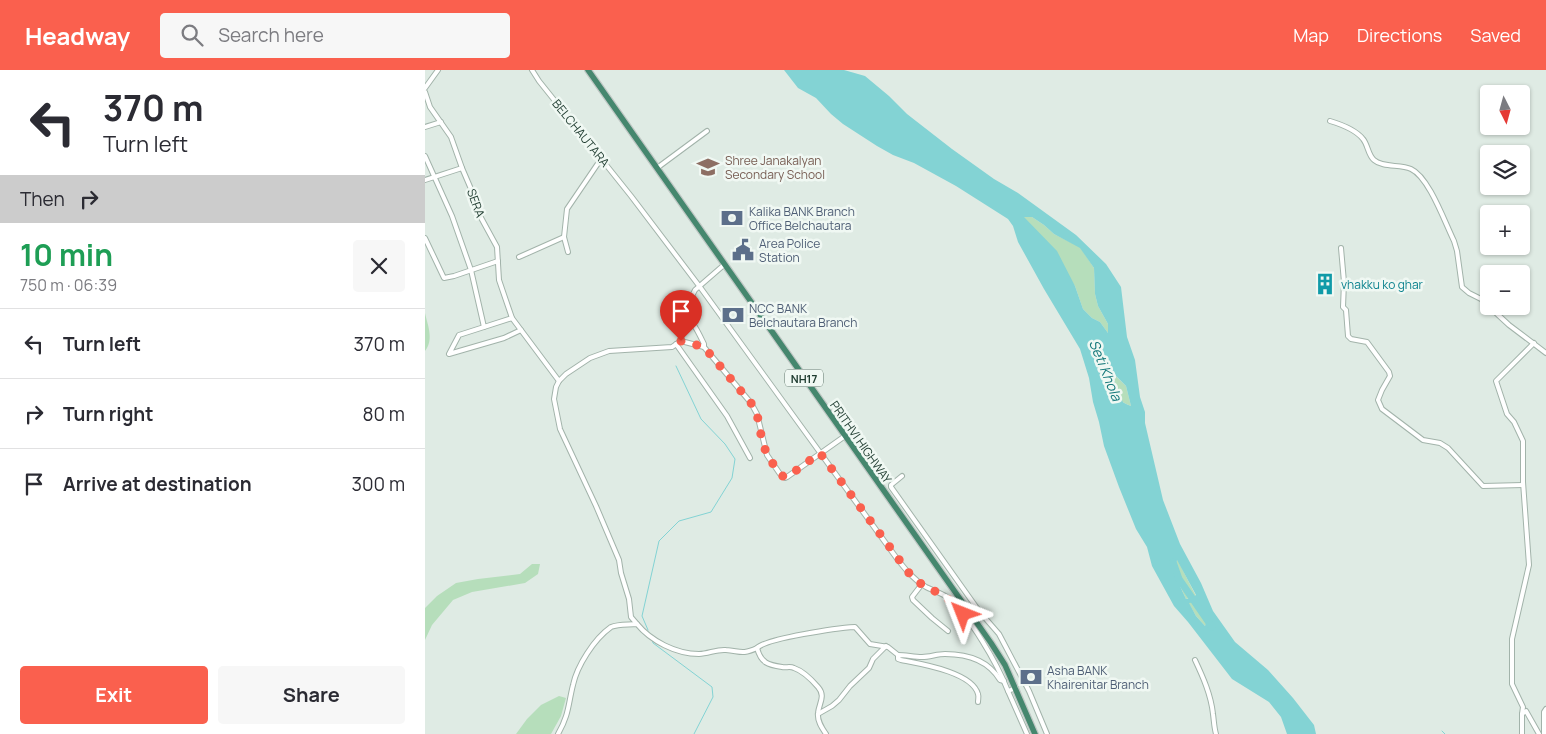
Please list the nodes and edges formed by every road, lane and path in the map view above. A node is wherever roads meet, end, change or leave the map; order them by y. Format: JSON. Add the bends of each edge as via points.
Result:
{"nodes":[{"id":1,"x":438,"y":70,"type":"edge"},
{"id":2,"x":532,"y":70,"type":"edge"},
{"id":3,"x":588,"y":70,"type":"edge"},
{"id":4,"x":425,"y":90,"type":"edge"},
{"id":5,"x":1330,"y":121,"type":"dead end"},
{"id":6,"x":441,"y":122,"type":"junction"},
{"id":7,"x":425,"y":127,"type":"edge"},
{"id":8,"x":707,"y":131,"type":"dead end"},
{"id":9,"x":425,"y":156,"type":"edge"},
{"id":10,"x":601,"y":159,"type":"junction"},
{"id":11,"x":461,"y":168,"type":"junction"},
{"id":12,"x":657,"y":168,"type":"junction"},
{"id":13,"x":434,"y":178,"type":"junction"},
{"id":14,"x":425,"y":180,"type":"edge"},
{"id":15,"x":564,"y":237,"type":"junction"},
{"id":16,"x":425,"y":238,"type":"edge"},
{"id":17,"x":1341,"y":248,"type":"dead end"},
{"id":18,"x":567,"y":252,"type":"dead end"},
{"id":19,"x":519,"y":257,"type":"dead end"},
{"id":20,"x":498,"y":261,"type":"junction"},
{"id":21,"x":725,"y":264,"type":"junction"},
{"id":22,"x":471,"y":270,"type":"junction"},
{"id":23,"x":700,"y":287,"type":"junction"},
{"id":24,"x":685,"y":316,"type":"junction"},
{"id":25,"x":512,"y":318,"type":"junction"},
{"id":26,"x":485,"y":326,"type":"junction"},
{"id":27,"x":521,"y":330,"type":"junction"},
{"id":28,"x":681,"y":341,"type":"junction"},
{"id":29,"x":1534,"y":343,"type":"junction"},
{"id":30,"x":676,"y":344,"type":"junction"},
{"id":31,"x":704,"y":347,"type":"junction"},
{"id":32,"x":1546,"y":353,"type":"edge"},
{"id":33,"x":559,"y":380,"type":"junction"},
{"id":34,"x":845,"y":436,"type":"junction"},
{"id":35,"x":820,"y":453,"type":"junction"},
{"id":36,"x":750,"y":458,"type":"dead end"},
{"id":37,"x":902,"y":476,"type":"dead end"},
{"id":38,"x":1523,"y":485,"type":"junction"},
{"id":39,"x":922,"y":584,"type":"junction"},
{"id":40,"x":637,"y":624,"type":"junction"},
{"id":41,"x":948,"y":631,"type":"dead end"},
{"id":42,"x":886,"y":646,"type":"junction"},
{"id":43,"x":757,"y":648,"type":"junction"},
{"id":44,"x":898,"y":655,"type":"junction"},
{"id":45,"x":1195,"y":660,"type":"dead end"},
{"id":46,"x":1005,"y":681,"type":"junction"},
{"id":47,"x":1016,"y":688,"type":"junction"},
{"id":48,"x":1009,"y":691,"type":"junction"},
{"id":49,"x":979,"y":702,"type":"dead end"},
{"id":50,"x":1546,"y":709,"type":"edge"},
{"id":51,"x":818,"y":714,"type":"junction"},
{"id":52,"x":1522,"y":714,"type":"junction"},
{"id":53,"x":558,"y":734,"type":"edge"},
{"id":54,"x":826,"y":734,"type":"edge"},
{"id":55,"x":1027,"y":734,"type":"edge"},
{"id":56,"x":1035,"y":734,"type":"edge"},
{"id":57,"x":1047,"y":734,"type":"edge"},
{"id":58,"x":1215,"y":734,"type":"edge"},
{"id":59,"x":1522,"y":734,"type":"edge"},
{"id":60,"x":1539,"y":734,"type":"edge"},
{"id":61,"x":1544,"y":734,"type":"edge"}],
"edges":[{"from":1,"to":4,"type":"street"},
{"from":2,"to":10,"type":"street","name":"BELCHAUTARA"},
{"from":3,"to":12,"type":"highway","name":"PRITHVI HIGHWAY","number":"NH17"},
{"from":4,"to":6,"type":"street","name":"SERA"},
{"from":5,"to":29,"type":"street","via":[[1344,125],[1363,139],[1372,159],[1411,168],[1419,174],[1454,241],[1464,290],[1481,299],[1509,326]]},
{"from":6,"to":7,"type":"street"},
{"from":6,"to":11,"type":"street","name":"SERA","via":[[451,137]]},
{"from":8,"to":12,"type":"street"},
{"from":9,"to":13,"type":"street"},
{"from":10,"to":15,"type":"street","via":[[567,209]]},
{"from":10,"to":23,"type":"street","name":"BELCHAUTARA"},
{"from":11,"to":13,"type":"street"},
{"from":11,"to":20,"type":"street","name":"SERA","via":[[479,214],[497,247]]},
{"from":12,"to":21,"type":"highway","name":"PRITHVI HIGHWAY","number":"NH17"},
{"from":13,"to":14,"type":"street"},
{"from":13,"to":22,"type":"street","via":[[452,216]]},
{"from":15,"to":18,"type":"street"},
{"from":15,"to":19,"type":"street"},
{"from":16,"to":22,"type":"street","via":[[444,278]]},
{"from":17,"to":38,"type":"street","via":[[1343,307],[1349,336],[1367,342],[1389,372],[1378,400],[1382,409],[1423,440],[1448,448],[1483,486]]},
{"from":20,"to":22,"type":"street"},
{"from":20,"to":25,"type":"street","name":"SERA","via":[[499,280]]},
{"from":21,"to":23,"type":"street"},
{"from":21,"to":34,"type":"highway","name":"PRITHVI HIGHWAY","number":"NH17"},
{"from":22,"to":26,"type":"street"},
{"from":23,"to":24,"type":"street","via":[[695,290]]},
{"from":23,"to":35,"type":"street","name":"BELCHAUTARA"},
{"from":24,"to":28,"type":"street"},
{"from":24,"to":31,"type":"street","via":[[695,326]]},
{"from":25,"to":26,"type":"street"},
{"from":25,"to":27,"type":"street","name":"SERA"},
{"from":26,"to":27,"type":"street","via":[[459,335],[449,354]]},
{"from":27,"to":33,"type":"street","name":"SERA"},
{"from":28,"to":30,"type":"street"},
{"from":28,"to":31,"type":"street"},
{"from":29,"to":32,"type":"street"},
{"from":29,"to":38,"type":"street","via":[[1496,381],[1507,414],[1523,441]]},
{"from":30,"to":33,"type":"street","via":[[653,349],[609,351],[590,358]]},
{"from":30,"to":36,"type":"street","via":[[727,416]]},
{"from":31,"to":35,"type":"street","via":[[751,403],[757,414],[765,450],[780,474],[787,477]]},
{"from":33,"to":40,"type":"street","via":[[554,399],[560,429],[619,560],[631,617]]},
{"from":34,"to":35,"type":"street"},
{"from":34,"to":47,"type":"highway","name":"PRITHVI HIGHWAY","number":"NH17","via":[[991,643]]},
{"from":35,"to":39,"type":"street","name":"BELCHAUTARA","via":[[898,560]]},
{"from":37,"to":57,"type":"street","via":[[891,487],[999,634]]},
{"from":38,"to":52,"type":"street","via":[[1529,565],[1512,639],[1512,684],[1523,707]]},
{"from":39,"to":41,"type":"street","via":[[913,600]]},
{"from":39,"to":46,"type":"street","name":"BELCHAUTARA","via":[[945,596],[963,614]]},
{"from":40,"to":43,"type":"street","via":[[668,647],[683,652],[697,654],[723,650],[740,653]]},
{"from":40,"to":53,"type":"street","via":[[611,627],[587,653]]},
{"from":42,"to":43,"type":"street","via":[[870,644],[855,627],[764,643]]},
{"from":42,"to":44,"type":"street"},
{"from":42,"to":51,"type":"street","via":[[839,700]]},
{"from":43,"to":51,"type":"street","via":[[764,662],[795,668],[817,686],[822,697]]},
{"from":44,"to":46,"type":"street","via":[[925,657],[945,654],[978,658]]},
{"from":44,"to":49,"type":"street","via":[[901,660],[943,669],[972,684]]},
{"from":45,"to":58,"type":"street","via":[[1207,689]]},
{"from":46,"to":48,"type":"street","name":"BELCHAUTARA"},
{"from":47,"to":48,"type":"street"},
{"from":47,"to":56,"type":"highway","name":"PRITHVI HIGHWAY","number":"NH17"},
{"from":48,"to":55,"type":"street","name":"BELCHAUTARA"},
{"from":50,"to":61,"type":"street"},
{"from":51,"to":54,"type":"street"},
{"from":52,"to":59,"type":"street"},
{"from":52,"to":60,"type":"street","via":[[1526,711]]}]}
